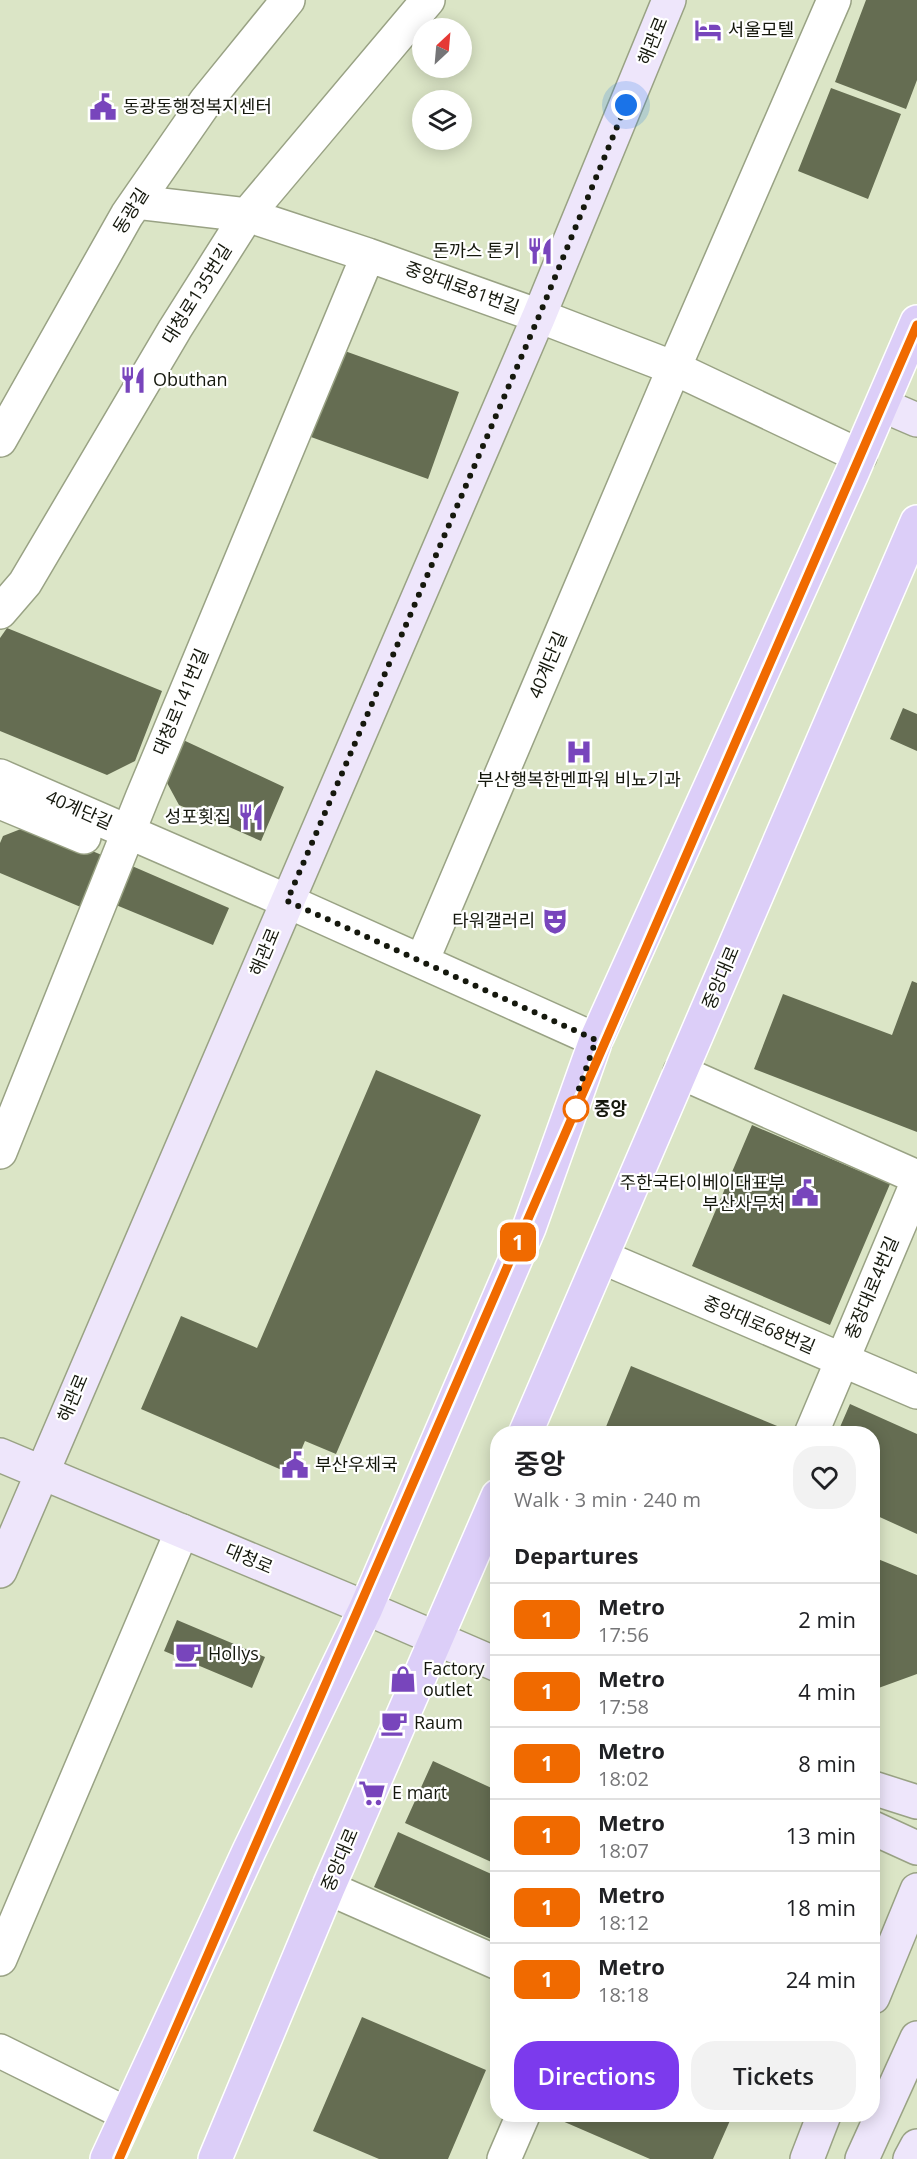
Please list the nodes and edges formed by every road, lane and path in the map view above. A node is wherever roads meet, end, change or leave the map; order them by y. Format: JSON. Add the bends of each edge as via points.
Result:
{"nodes":[{"id":1,"x":288,"y":0,"type":"edge"},
{"id":2,"x":428,"y":0,"type":"edge"},
{"id":3,"x":669,"y":0,"type":"edge"},
{"id":4,"x":834,"y":0,"type":"edge"},
{"id":5,"x":135,"y":202,"type":"junction"},
{"id":6,"x":247,"y":215,"type":"junction"},
{"id":7,"x":368,"y":255,"type":"junction"},
{"id":8,"x":539,"y":316,"type":"junction"},
{"id":9,"x":914,"y":335,"type":"edge"},
{"id":10,"x":674,"y":368,"type":"junction"},
{"id":11,"x":882,"y":405,"type":"junction"},
{"id":12,"x":917,"y":420,"type":"edge"},
{"id":13,"x":0,"y":440,"type":"edge"},
{"id":14,"x":860,"y":456,"type":"junction"},
{"id":15,"x":917,"y":522,"type":"edge"},
{"id":16,"x":0,"y":612,"type":"edge"},
{"id":17,"x":2,"y":792,"type":"edge"},
{"id":18,"x":124,"y":842,"type":"junction"},
{"id":19,"x":283,"y":910,"type":"junction"},
{"id":20,"x":422,"y":961,"type":"junction"},
{"id":21,"x":596,"y":1040,"type":"junction"},
{"id":22,"x":680,"y":1072,"type":"junction"},
{"id":23,"x":0,"y":1152,"type":"edge"},
{"id":24,"x":917,"y":1177,"type":"edge"},
{"id":25,"x":917,"y":1183,"type":"edge"},
{"id":26,"x":602,"y":1257,"type":"junction"},
{"id":27,"x":841,"y":1360,"type":"junction"},
{"id":28,"x":917,"y":1392,"type":"edge"},
{"id":29,"x":528,"y":1426,"type":"edge"},
{"id":30,"x":814,"y":1426,"type":"edge"},
{"id":31,"x":0,"y":1455,"type":"edge"},
{"id":32,"x":41,"y":1472,"type":"junction"},
{"id":33,"x":490,"y":1515,"type":"edge"},
{"id":34,"x":182,"y":1531,"type":"junction"},
{"id":35,"x":0,"y":1571,"type":"edge"},
{"id":36,"x":366,"y":1608,"type":"junction"},
{"id":37,"x":437,"y":1638,"type":"junction"},
{"id":38,"x":490,"y":1661,"type":"edge"},
{"id":39,"x":880,"y":1790,"type":"edge"},
{"id":40,"x":917,"y":1802,"type":"edge"},
{"id":41,"x":880,"y":1831,"type":"edge"},
{"id":42,"x":917,"y":1848,"type":"edge"},
{"id":43,"x":328,"y":1888,"type":"junction"},
{"id":44,"x":917,"y":1890,"type":"edge"},
{"id":45,"x":0,"y":1959,"type":"edge"},
{"id":46,"x":490,"y":1959,"type":"edge"},
{"id":47,"x":880,"y":1980,"type":"edge"},
{"id":48,"x":917,"y":2038,"type":"edge"},
{"id":49,"x":0,"y":2051,"type":"edge"},
{"id":50,"x":127,"y":2114,"type":"junction"},
{"id":51,"x":880,"y":2119,"type":"edge"},
{"id":52,"x":520,"y":2122,"type":"edge"},
{"id":53,"x":822,"y":2122,"type":"edge"},
{"id":54,"x":879,"y":2122,"type":"edge"},
{"id":55,"x":917,"y":2146,"type":"edge"},
{"id":56,"x":107,"y":2159,"type":"edge"},
{"id":57,"x":215,"y":2159,"type":"edge"},
{"id":58,"x":504,"y":2159,"type":"edge"},
{"id":59,"x":807,"y":2159,"type":"edge"},
{"id":60,"x":862,"y":2159,"type":"edge"},
{"id":61,"x":909,"y":2159,"type":"edge"}],
"edges":[{"from":1,"to":5,"type":"street","name":"동광길","via":[[206,101]]},
{"from":2,"to":6,"type":"street","name":"대청로135번길"},
{"from":3,"to":8,"type":"main road","name":"해관로"},
{"from":4,"to":10,"type":"street"},
{"from":5,"to":6,"type":"street","name":"중앙대로81번길"},
{"from":5,"to":13,"type":"street","name":"동광길"},
{"from":6,"to":7,"type":"street","name":"중앙대로81번길"},
{"from":6,"to":16,"type":"street","name":"대청로135번길","via":[[25,583]]},
{"from":7,"to":8,"type":"street","name":"중앙대로81번길"},
{"from":7,"to":18,"type":"street","name":"대청로141번길"},
{"from":8,"to":10,"type":"street","name":"중앙대로81번길"},
{"from":8,"to":19,"type":"main road","name":"해관로"},
{"from":9,"to":11,"type":"main road"},
{"from":10,"to":14,"type":"street","name":"중앙대로81번길"},
{"from":10,"to":20,"type":"street","name":"40계단길"},
{"from":11,"to":12,"type":"main road"},
{"from":11,"to":14,"type":"main road"},
{"from":14,"to":21,"type":"main road"},
{"from":15,"to":22,"type":"main road","name":"중앙대로"},
{"from":17,"to":18,"type":"street","name":"40계단길"},
{"from":18,"to":19,"type":"street","name":"40계단길"},
{"from":18,"to":23,"type":"street","name":"대청로141번길"},
{"from":19,"to":20,"type":"street","name":"40계단길"},
{"from":19,"to":32,"type":"main road","name":"해관로"},
{"from":20,"to":21,"type":"street","name":"40계단길"},
{"from":21,"to":36,"type":"main road","via":[[529,1228]]},
{"from":22,"to":24,"type":"street"},
{"from":22,"to":26,"type":"main road","name":"중앙대로"},
{"from":25,"to":27,"type":"street","name":"충장대로4번길"},
{"from":26,"to":27,"type":"street","name":"중앙대로68번길"},
{"from":26,"to":29,"type":"main road","name":"중앙대로"},
{"from":27,"to":28,"type":"street","name":"중앙대로68번길"},
{"from":27,"to":30,"type":"street","name":"충장대로4번길"},
{"from":31,"to":32,"type":"main road","name":"대청로"},
{"from":32,"to":34,"type":"main road","name":"대청로"},
{"from":32,"to":35,"type":"main road","name":"해관로"},
{"from":33,"to":37,"type":"main road","name":"중앙대로"},
{"from":34,"to":36,"type":"main road","name":"대청로"},
{"from":34,"to":45,"type":"street"},
{"from":36,"to":37,"type":"main road","name":"대청로"},
{"from":36,"to":50,"type":"main road"},
{"from":37,"to":38,"type":"main road","name":"대청로"},
{"from":37,"to":43,"type":"main road","name":"중앙대로"},
{"from":39,"to":40,"type":"main road"},
{"from":41,"to":42,"type":"main road"},
{"from":43,"to":46,"type":"street"},
{"from":43,"to":57,"type":"main road","name":"중앙대로"},
{"from":44,"to":47,"type":"main road"},
{"from":48,"to":51,"type":"main road"},
{"from":49,"to":50,"type":"street"},
{"from":50,"to":56,"type":"main road"},
{"from":52,"to":58,"type":"street"},
{"from":53,"to":59,"type":"main road"},
{"from":54,"to":60,"type":"main road"},
{"from":55,"to":61,"type":"main road"}]}
